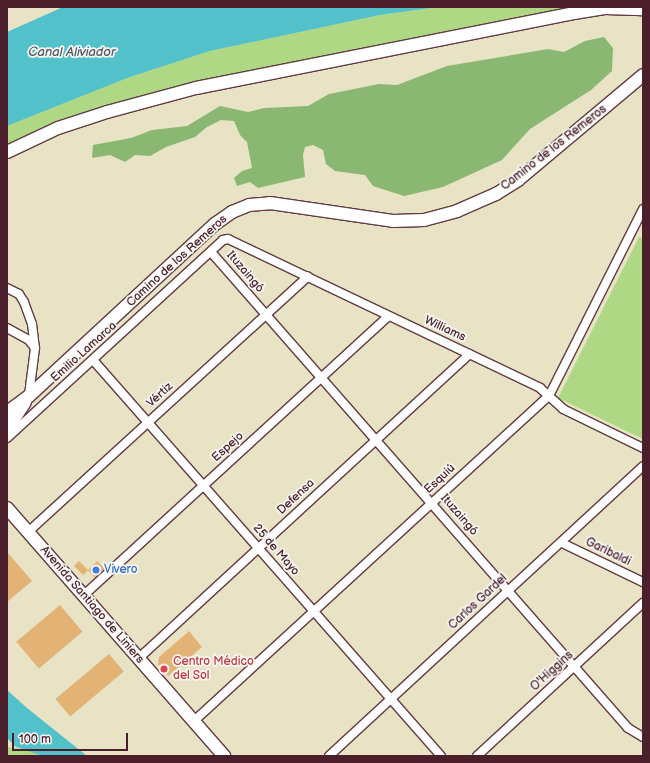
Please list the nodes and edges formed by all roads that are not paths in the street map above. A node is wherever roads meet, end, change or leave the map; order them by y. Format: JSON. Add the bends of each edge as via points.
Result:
{"nodes":[{"id":1,"x":643,"y":9,"type":"edge"},
{"id":2,"x":643,"y":74,"type":"edge"},
{"id":3,"x":7,"y":152,"type":"edge"},
{"id":4,"x":643,"y":209,"type":"edge"},
{"id":5,"x":232,"y":240,"type":"joint"},
{"id":6,"x":211,"y":252,"type":"junction"},
{"id":7,"x":308,"y":276,"type":"junction"},
{"id":8,"x":7,"y":288,"type":"edge"},
{"id":9,"x":266,"y":315,"type":"junction"},
{"id":10,"x":388,"y":316,"type":"junction"},
{"id":11,"x":7,"y":328,"type":"edge"},
{"id":12,"x":35,"y":348,"type":"junction"},
{"id":13,"x":470,"y":354,"type":"junction"},
{"id":14,"x":93,"y":360,"type":"junction"},
{"id":15,"x":321,"y":378,"type":"junction"},
{"id":16,"x":29,"y":396,"type":"junction"},
{"id":17,"x":549,"y":396,"type":"junction"},
{"id":18,"x":7,"y":412,"type":"edge"},
{"id":19,"x":148,"y":422,"type":"junction"},
{"id":20,"x":7,"y":430,"type":"edge"},
{"id":21,"x":7,"y":438,"type":"edge"},
{"id":22,"x":376,"y":440,"type":"junction"},
{"id":23,"x":643,"y":448,"type":"edge"},
{"id":24,"x":643,"y":466,"type":"edge"},
{"id":25,"x":203,"y":486,"type":"junction"},
{"id":26,"x":432,"y":503,"type":"junction"},
{"id":27,"x":7,"y":508,"type":"edge"},
{"id":28,"x":28,"y":532,"type":"junction"},
{"id":29,"x":562,"y":543,"type":"junction"},
{"id":30,"x":258,"y":548,"type":"junction"},
{"id":31,"x":643,"y":582,"type":"edge"},
{"id":32,"x":508,"y":590,"type":"junction"},
{"id":33,"x":84,"y":595,"type":"junction"},
{"id":34,"x":643,"y":603,"type":"edge"},
{"id":35,"x":314,"y":612,"type":"junction"},
{"id":36,"x":139,"y":658,"type":"junction"},
{"id":37,"x":575,"y":667,"type":"junction"},
{"id":38,"x":390,"y":699,"type":"junction"},
{"id":39,"x":194,"y":721,"type":"junction"},
{"id":40,"x":643,"y":738,"type":"edge"},
{"id":41,"x":224,"y":756,"type":"edge"},
{"id":42,"x":328,"y":756,"type":"edge"},
{"id":43,"x":441,"y":756,"type":"edge"},
{"id":44,"x":477,"y":756,"type":"edge"}],
"edges":[{"from":1,"to":3,"type":"main road","via":[[605,8],[574,13],[204,86],[106,112],[58,128]]},
{"from":2,"to":16,"type":"main road","name":"Camino de los Remeros","via":[[518,180],[496,194],[457,211],[424,220],[393,222],[270,203],[249,205],[232,212],[215,224]]},
{"from":4,"to":17,"type":"street","name":"Esquiú"},
{"from":5,"to":6,"type":"street","name":"Emilio Lamarca","via":[[223,240]]},
{"from":5,"to":7,"type":"street","name":"Williams"},
{"from":6,"to":9,"type":"street","name":"Ituzaingó"},
{"from":6,"to":14,"type":"street","name":"Emilio Lamarca"},
{"from":7,"to":9,"type":"street","name":"Vértiz"},
{"from":7,"to":10,"type":"street","name":"Williams"},
{"from":8,"to":12,"type":"street","via":[[19,294],[24,302],[32,324]]},
{"from":9,"to":15,"type":"street","name":"Ituzaingó"},
{"from":9,"to":19,"type":"street","name":"Vértiz"},
{"from":10,"to":13,"type":"street","name":"Williams"},
{"from":10,"to":15,"type":"street","name":"Espejo"},
{"from":11,"to":12,"type":"street","via":[[29,340]]},
{"from":12,"to":16,"type":"street"},
{"from":13,"to":17,"type":"street","name":"Williams","via":[[540,388]]},
{"from":13,"to":22,"type":"street","name":"Defensa"},
{"from":14,"to":19,"type":"street","name":"25 de Mayo"},
{"from":14,"to":21,"type":"street","name":"Emilio Lamarca"},
{"from":15,"to":22,"type":"street","name":"Ituzaingó"},
{"from":15,"to":25,"type":"street","name":"Espejo"},
{"from":16,"to":18,"type":"main road","name":"Camino de los Remeros"},
{"from":16,"to":20,"type":"main road","name":"Camino de los Remeros"},
{"from":17,"to":23,"type":"street","name":"Williams","via":[[563,409]]},
{"from":17,"to":26,"type":"street","name":"Esquiú"},
{"from":19,"to":25,"type":"street","name":"25 de Mayo"},
{"from":19,"to":28,"type":"street","name":"Vértiz"},
{"from":22,"to":26,"type":"street","name":"Ituzaingó"},
{"from":22,"to":30,"type":"street","name":"Defensa"},
{"from":24,"to":29,"type":"street","name":"Carlos Gardel"},
{"from":25,"to":30,"type":"street","name":"25 de Mayo"},
{"from":25,"to":33,"type":"street","name":"Espejo"},
{"from":26,"to":32,"type":"street","name":"Ituzaingó"},
{"from":26,"to":35,"type":"street","name":"Esquiú"},
{"from":27,"to":28,"type":"main road","name":"Avenida Santiago de Liniers"},
{"from":28,"to":33,"type":"main road","name":"Avenida Santiago de Liniers"},
{"from":29,"to":31,"type":"street","name":"Garibaldi"},
{"from":29,"to":32,"type":"street","name":"Carlos Gardel"},
{"from":30,"to":35,"type":"street","name":"25 de Mayo"},
{"from":30,"to":36,"type":"street","name":"Defensa"},
{"from":32,"to":37,"type":"street","name":"Ituzaingó"},
{"from":32,"to":38,"type":"street","name":"Carlos Gardel"},
{"from":33,"to":36,"type":"main road","name":"Avenida Santiago de Liniers"},
{"from":34,"to":37,"type":"street","name":"O'Higgins"},
{"from":35,"to":38,"type":"street","name":"25 de Mayo"},
{"from":35,"to":39,"type":"street","name":"Esquiú"},
{"from":36,"to":39,"type":"main road","name":"Avenida Santiago de Liniers"},
{"from":37,"to":40,"type":"street","name":"Ituzaingó","via":[[628,728]]},
{"from":37,"to":44,"type":"street","name":"O'Higgins"},
{"from":38,"to":42,"type":"street","name":"Carlos Gardel"},
{"from":38,"to":43,"type":"street","name":"25 de Mayo"},
{"from":39,"to":41,"type":"main road","name":"Avenida Santiago de Liniers"}]}
